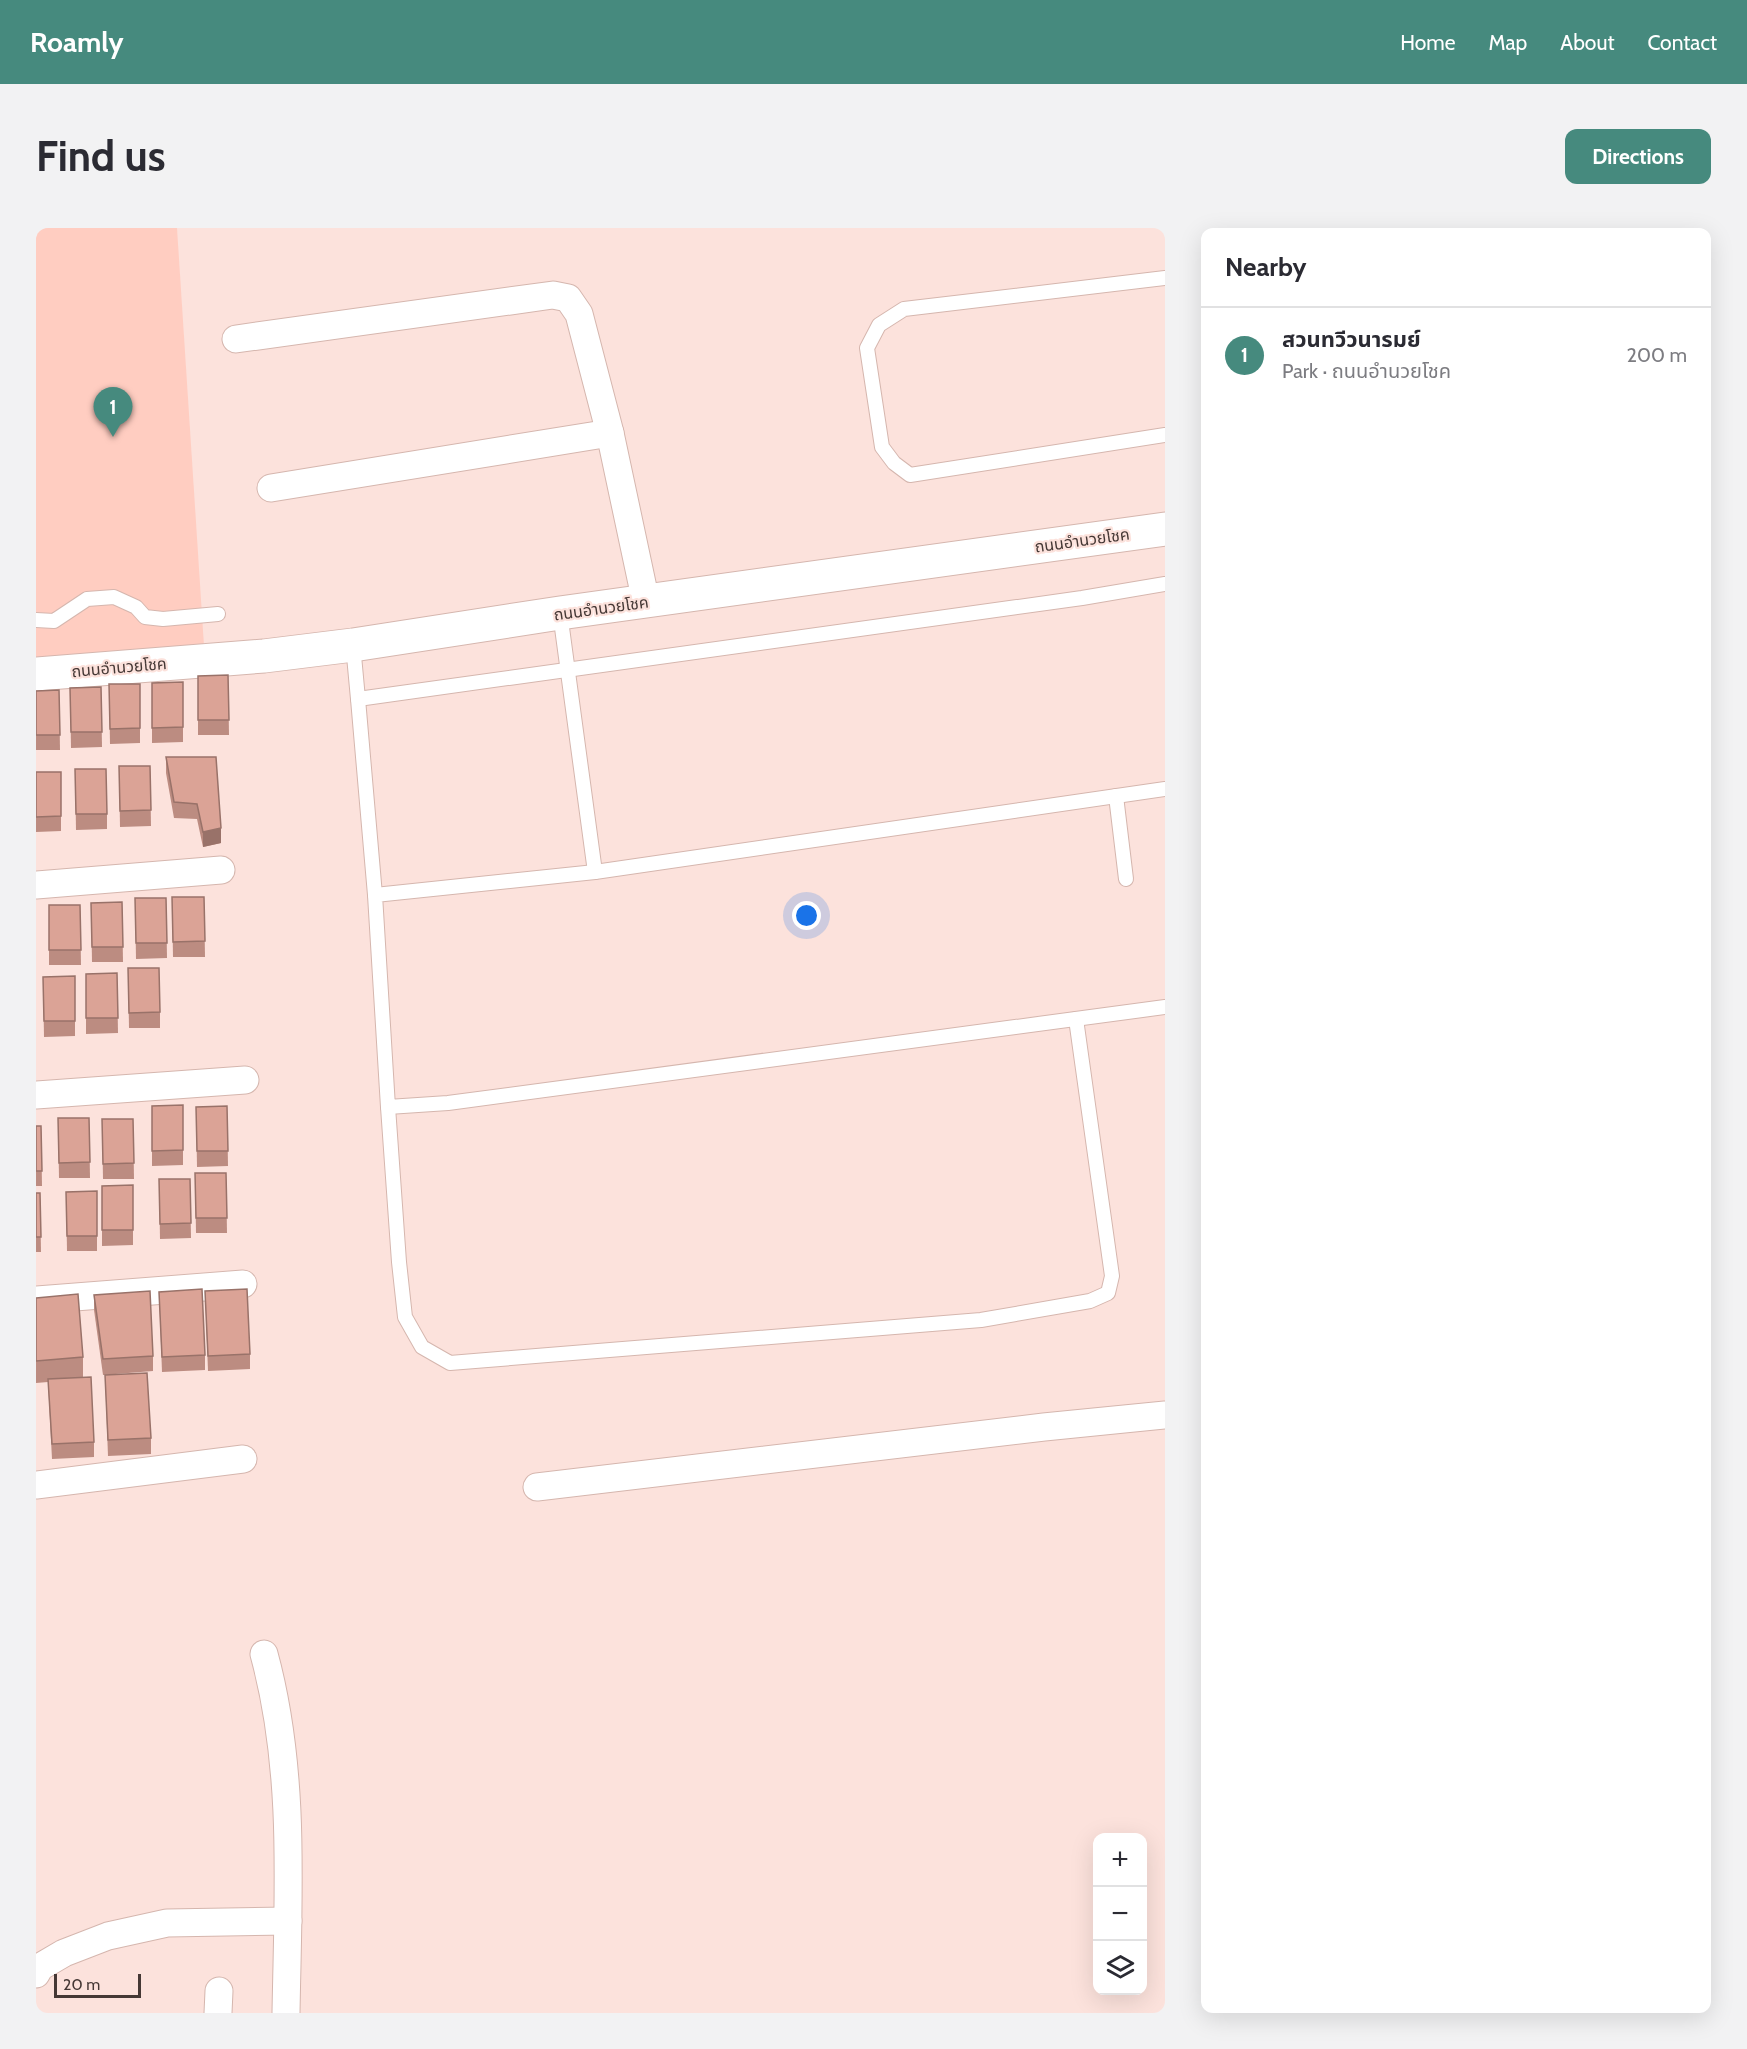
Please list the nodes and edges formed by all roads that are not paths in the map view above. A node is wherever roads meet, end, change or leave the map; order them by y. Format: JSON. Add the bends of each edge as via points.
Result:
{"nodes":[{"id":1,"x":1165,"y":278,"type":"edge"},
{"id":2,"x":236,"y":339,"type":"dead end"},
{"id":3,"x":610,"y":433,"type":"junction"},
{"id":4,"x":1165,"y":435,"type":"edge"},
{"id":5,"x":271,"y":488,"type":"dead end"},
{"id":6,"x":1165,"y":529,"type":"edge"},
{"id":7,"x":1165,"y":584,"type":"edge"},
{"id":8,"x":646,"y":602,"type":"junction"},
{"id":9,"x":560,"y":613,"type":"junction"},
{"id":10,"x":218,"y":614,"type":"dead end"},
{"id":11,"x":36,"y":620,"type":"edge"},
{"id":12,"x":353,"y":645,"type":"junction"},
{"id":13,"x":567,"y":670,"type":"junction"},
{"id":14,"x":36,"y":674,"type":"edge"},
{"id":15,"x":358,"y":699,"type":"junction"},
{"id":16,"x":1165,"y":789,"type":"edge"},
{"id":17,"x":1116,"y":796,"type":"junction"},
{"id":18,"x":221,"y":870,"type":"dead end"},
{"id":19,"x":595,"y":872,"type":"junction"},
{"id":20,"x":1126,"y":879,"type":"dead end"},
{"id":21,"x":36,"y":885,"type":"edge"},
{"id":22,"x":375,"y":895,"type":"junction"},
{"id":23,"x":1165,"y":1007,"type":"edge"},
{"id":24,"x":1076,"y":1019,"type":"junction"},
{"id":25,"x":245,"y":1080,"type":"dead end"},
{"id":26,"x":36,"y":1095,"type":"edge"},
{"id":27,"x":388,"y":1107,"type":"junction"},
{"id":28,"x":243,"y":1284,"type":"dead end"},
{"id":29,"x":36,"y":1300,"type":"edge"},
{"id":30,"x":1165,"y":1415,"type":"edge"},
{"id":31,"x":243,"y":1459,"type":"dead end"},
{"id":32,"x":36,"y":1485,"type":"edge"},
{"id":33,"x":537,"y":1487,"type":"dead end"},
{"id":34,"x":264,"y":1654,"type":"dead end"},
{"id":35,"x":288,"y":1921,"type":"junction"},
{"id":36,"x":36,"y":1974,"type":"edge"},
{"id":37,"x":286,"y":2013,"type":"edge"}],
"edges":[{"from":1,"to":4,"type":"lane","via":[[904,309],[879,324],[867,348],[882,447],[910,475]]},
{"from":2,"to":3,"type":"street","via":[[553,295],[568,298],[579,314]]},
{"from":3,"to":5,"type":"street"},
{"from":3,"to":8,"type":"street"},
{"from":6,"to":8,"type":"street","name":"ถนนอำนวยโชค"},
{"from":7,"to":13,"type":"lane"},
{"from":8,"to":9,"type":"street","name":"ถนนอำนวยโชค"},
{"from":9,"to":12,"type":"street","name":"ถนนอำนวยโชค"},
{"from":9,"to":13,"type":"lane"},
{"from":10,"to":11,"type":"lane","via":[[145,617],[136,607],[114,597],[87,600],[54,621]]},
{"from":12,"to":14,"type":"street","name":"ถนนอำนวยโชค"},
{"from":12,"to":15,"type":"lane"},
{"from":13,"to":15,"type":"lane"},
{"from":13,"to":19,"type":"lane"},
{"from":15,"to":22,"type":"lane"},
{"from":16,"to":17,"type":"lane"},
{"from":17,"to":19,"type":"lane"},
{"from":17,"to":20,"type":"lane"},
{"from":18,"to":21,"type":"street"},
{"from":19,"to":22,"type":"lane"},
{"from":22,"to":27,"type":"lane"},
{"from":23,"to":24,"type":"lane"},
{"from":24,"to":27,"type":"lane","via":[[448,1103]]},
{"from":24,"to":27,"type":"lane","via":[[1112,1276],[1108,1293],[1090,1301],[981,1320],[450,1363],[422,1347],[405,1317]]},
{"from":25,"to":26,"type":"street"},
{"from":28,"to":29,"type":"street"},
{"from":30,"to":33,"type":"street"},
{"from":31,"to":32,"type":"street"},
{"from":34,"to":35,"type":"street","via":[[274,1692],[287,1788]]},
{"from":35,"to":36,"type":"street","via":[[167,1923],[97,1940],[64,1953],[40,1967]]},
{"from":35,"to":37,"type":"street"}]}
